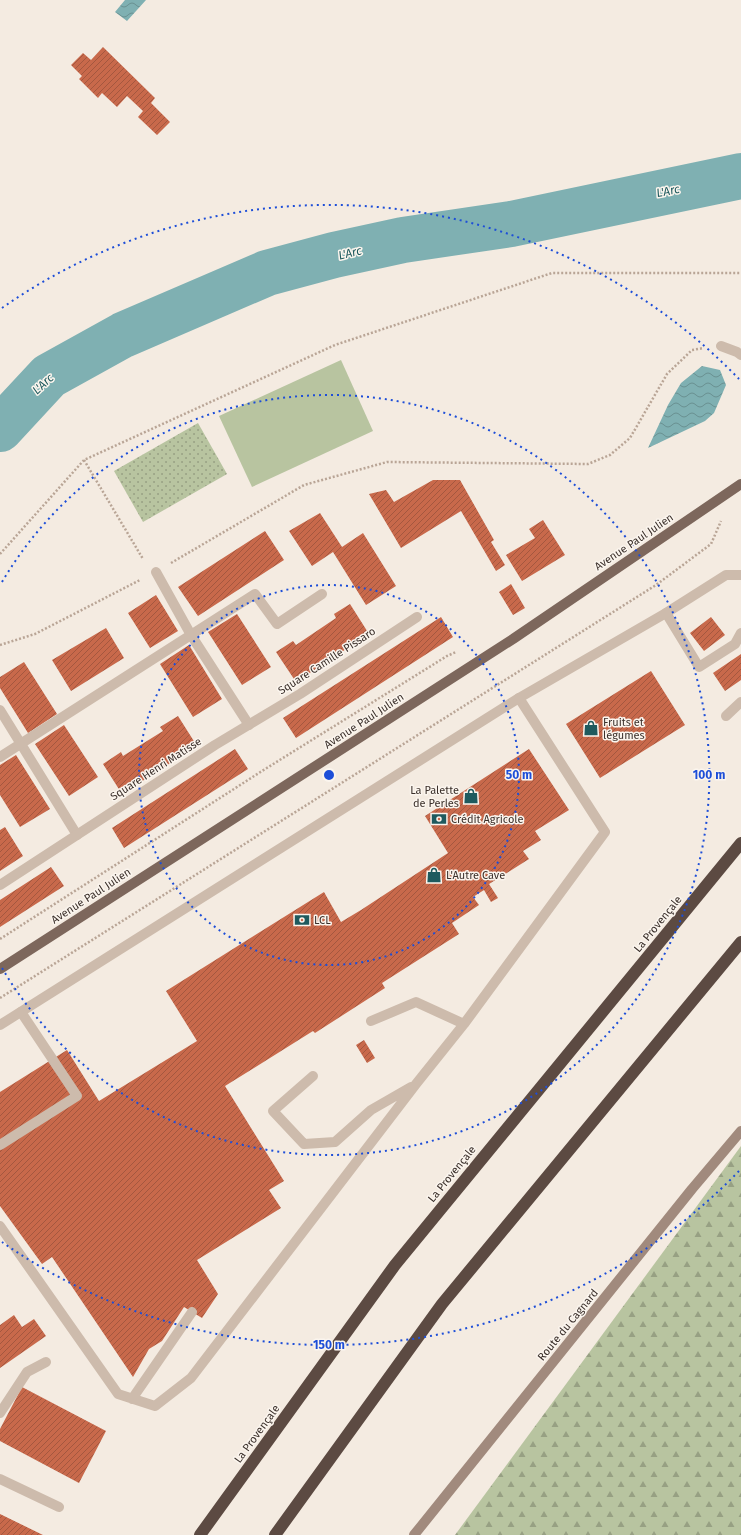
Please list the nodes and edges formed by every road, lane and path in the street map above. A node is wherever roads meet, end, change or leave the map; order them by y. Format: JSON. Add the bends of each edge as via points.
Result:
{"nodes":[{"id":1,"x":741,"y":273,"type":"edge"},
{"id":2,"x":721,"y":346,"type":"joint"},
{"id":3,"x":741,"y":355,"type":"edge"},
{"id":4,"x":84,"y":460,"type":"junction"},
{"id":5,"x":739,"y":483,"type":"edge"},
{"id":6,"x":724,"y":515,"type":"dead end"},
{"id":7,"x":0,"y":554,"type":"edge"},
{"id":8,"x":154,"y":573,"type":"junction"},
{"id":9,"x":741,"y":575,"type":"edge"},
{"id":10,"x":322,"y":594,"type":"dead end"},
{"id":11,"x":666,"y":613,"type":"junction"},
{"id":12,"x":417,"y":617,"type":"dead end"},
{"id":13,"x":741,"y":633,"type":"edge"},
{"id":14,"x":191,"y":635,"type":"junction"},
{"id":15,"x":0,"y":645,"type":"edge"},
{"id":16,"x":459,"y":651,"type":"dead end"},
{"id":17,"x":519,"y":698,"type":"junction"},
{"id":18,"x":741,"y":702,"type":"edge"},
{"id":19,"x":0,"y":710,"type":"edge"},
{"id":20,"x":726,"y":716,"type":"dead end"},
{"id":21,"x":249,"y":725,"type":"junction"},
{"id":22,"x":22,"y":744,"type":"junction"},
{"id":23,"x":0,"y":757,"type":"edge"},
{"id":24,"x":77,"y":835,"type":"junction"},
{"id":25,"x":741,"y":843,"type":"edge"},
{"id":26,"x":0,"y":885,"type":"edge"},
{"id":27,"x":0,"y":939,"type":"edge"},
{"id":28,"x":741,"y":942,"type":"edge"},
{"id":29,"x":0,"y":969,"type":"edge"},
{"id":30,"x":0,"y":998,"type":"edge"},
{"id":31,"x":21,"y":1012,"type":"junction"},
{"id":32,"x":371,"y":1021,"type":"dead end"},
{"id":33,"x":464,"y":1024,"type":"junction"},
{"id":34,"x":0,"y":1025,"type":"edge"},
{"id":35,"x":313,"y":1076,"type":"dead end"},
{"id":36,"x":416,"y":1084,"type":"junction"},
{"id":37,"x":741,"y":1131,"type":"edge"},
{"id":38,"x":0,"y":1145,"type":"edge"},
{"id":39,"x":0,"y":1226,"type":"edge"},
{"id":40,"x":192,"y":1312,"type":"dead end"},
{"id":41,"x":46,"y":1362,"type":"dead end"},
{"id":42,"x":132,"y":1399,"type":"junction"},
{"id":43,"x":0,"y":1413,"type":"edge"},
{"id":44,"x":0,"y":1480,"type":"edge"},
{"id":45,"x":59,"y":1507,"type":"dead end"},
{"id":46,"x":200,"y":1535,"type":"edge"},
{"id":47,"x":275,"y":1535,"type":"edge"},
{"id":48,"x":414,"y":1535,"type":"edge"}],
"edges":[{"from":1,"to":4,"type":"path","via":[[552,273],[335,345]]},
{"from":2,"to":3,"type":"street"},
{"from":2,"to":8,"type":"path","via":[[692,350],[667,374],[630,438],[610,455],[593,462],[387,462],[304,485]]},
{"from":4,"to":7,"type":"path"},
{"from":4,"to":8,"type":"path"},
{"from":5,"to":29,"type":"main road","name":"Avenue Paul Julien","via":[[512,639]]},
{"from":6,"to":30,"type":"path","via":[[711,544],[656,585]]},
{"from":8,"to":14,"type":"street"},
{"from":8,"to":15,"type":"path","via":[[35,634]]},
{"from":9,"to":11,"type":"street","via":[[726,575]]},
{"from":10,"to":14,"type":"street","via":[[277,624],[255,594]]},
{"from":11,"to":13,"type":"street","via":[[699,667],[735,644]]},
{"from":11,"to":17,"type":"street"},
{"from":12,"to":21,"type":"street","name":"Square Camille Pissaro"},
{"from":14,"to":21,"type":"street"},
{"from":14,"to":22,"type":"street"},
{"from":16,"to":27,"type":"path","via":[[262,771]]},
{"from":17,"to":31,"type":"street"},
{"from":17,"to":33,"type":"street","via":[[605,832]]},
{"from":18,"to":20,"type":"street"},
{"from":19,"to":22,"type":"street"},
{"from":21,"to":24,"type":"street","name":"Square Henri Matisse"},
{"from":22,"to":23,"type":"street"},
{"from":22,"to":24,"type":"street"},
{"from":24,"to":26,"type":"street","name":"Square Henri Matisse"},
{"from":25,"to":46,"type":"highway","name":"La Provençale","via":[[395,1265]]},
{"from":28,"to":47,"type":"highway","via":[[442,1304]]},
{"from":31,"to":34,"type":"street"},
{"from":31,"to":38,"type":"street","via":[[77,1096]]},
{"from":32,"to":33,"type":"street","via":[[416,1002]]},
{"from":33,"to":36,"type":"street"},
{"from":35,"to":36,"type":"street","via":[[272,1111],[304,1144],[336,1142],[371,1110]]},
{"from":36,"to":42,"type":"street","via":[[192,1378],[155,1406]]},
{"from":37,"to":48,"type":"street","name":"Route du Cagnard"},
{"from":39,"to":42,"type":"street","via":[[118,1394]]},
{"from":40,"to":42,"type":"street"},
{"from":41,"to":43,"type":"street","via":[[27,1372]]},
{"from":44,"to":45,"type":"street"}]}
